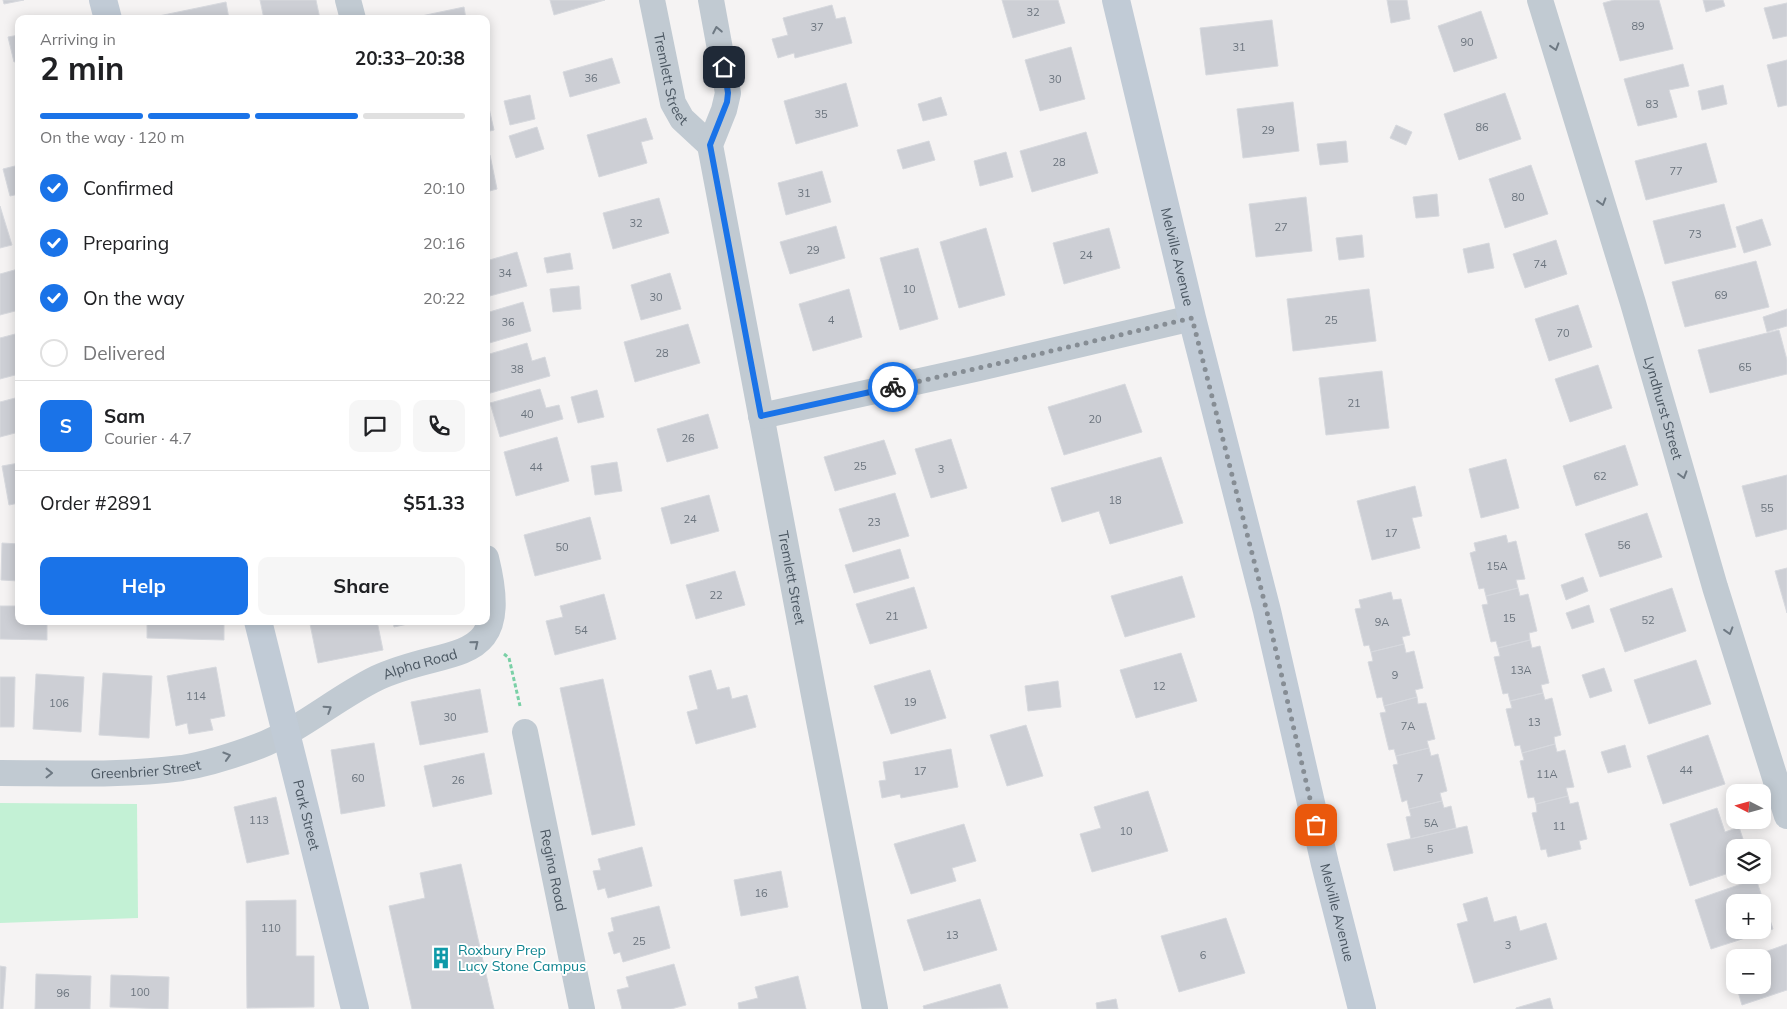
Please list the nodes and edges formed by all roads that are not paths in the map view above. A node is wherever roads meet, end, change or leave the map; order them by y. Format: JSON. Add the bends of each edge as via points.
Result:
{"nodes":[{"id":1,"x":103,"y":0,"type":"edge"},
{"id":2,"x":348,"y":0,"type":"edge"},
{"id":3,"x":652,"y":0,"type":"edge"},
{"id":4,"x":712,"y":0,"type":"edge"},
{"id":5,"x":1116,"y":0,"type":"edge"},
{"id":6,"x":1540,"y":0,"type":"edge"},
{"id":7,"x":107,"y":15,"type":"edge"},
{"id":8,"x":352,"y":15,"type":"edge"},
{"id":9,"x":710,"y":145,"type":"junction"},
{"id":10,"x":1192,"y":318,"type":"junction"},
{"id":11,"x":761,"y":416,"type":"junction"},
{"id":12,"x":490,"y":574,"type":"edge"},
{"id":13,"x":259,"y":625,"type":"edge"},
{"id":14,"x":523,"y":720,"type":"road end"},
{"id":15,"x":286,"y":733,"type":"junction"},
{"id":16,"x":0,"y":774,"type":"edge"},
{"id":17,"x":1787,"y":816,"type":"edge"},
{"id":18,"x":355,"y":1009,"type":"edge"},
{"id":19,"x":582,"y":1009,"type":"edge"},
{"id":20,"x":875,"y":1009,"type":"edge"},
{"id":21,"x":1362,"y":1009,"type":"edge"}],
"edges":[{"from":1,"to":7,"type":"street"},
{"from":2,"to":8,"type":"street"},
{"from":3,"to":9,"type":"street","name":"Tremlett Street","via":[[673,104],[682,119]]},
{"from":9,"to":4,"type":"street","one_way":true,"via":[[728,93]]},
{"from":5,"to":10,"type":"street","name":"Melville Avenue"},
{"from":6,"to":17,"type":"street","name":"Lyndhurst Street","one_way":true,"via":[[1633,303],[1715,587]]},
{"from":9,"to":11,"type":"street","name":"Tremlett Street"},
{"from":10,"to":11,"type":"street"},
{"from":10,"to":21,"type":"street","name":"Melville Avenue","via":[[1267,612]]},
{"from":11,"to":20,"type":"street","name":"Tremlett Street"},
{"from":15,"to":12,"type":"street","name":"Alpha Road","one_way":true,"via":[[373,680],[400,668],[457,654],[477,643],[490,628],[493,613]]},
{"from":13,"to":15,"type":"street","name":"Park Street"},
{"from":14,"to":19,"type":"street","name":"Regina Road"},
{"from":16,"to":15,"type":"street","name":"Greenbrier Street","one_way":true,"via":[[112,774],[183,768],[250,748]]},
{"from":15,"to":18,"type":"street","name":"Park Street"}]}
